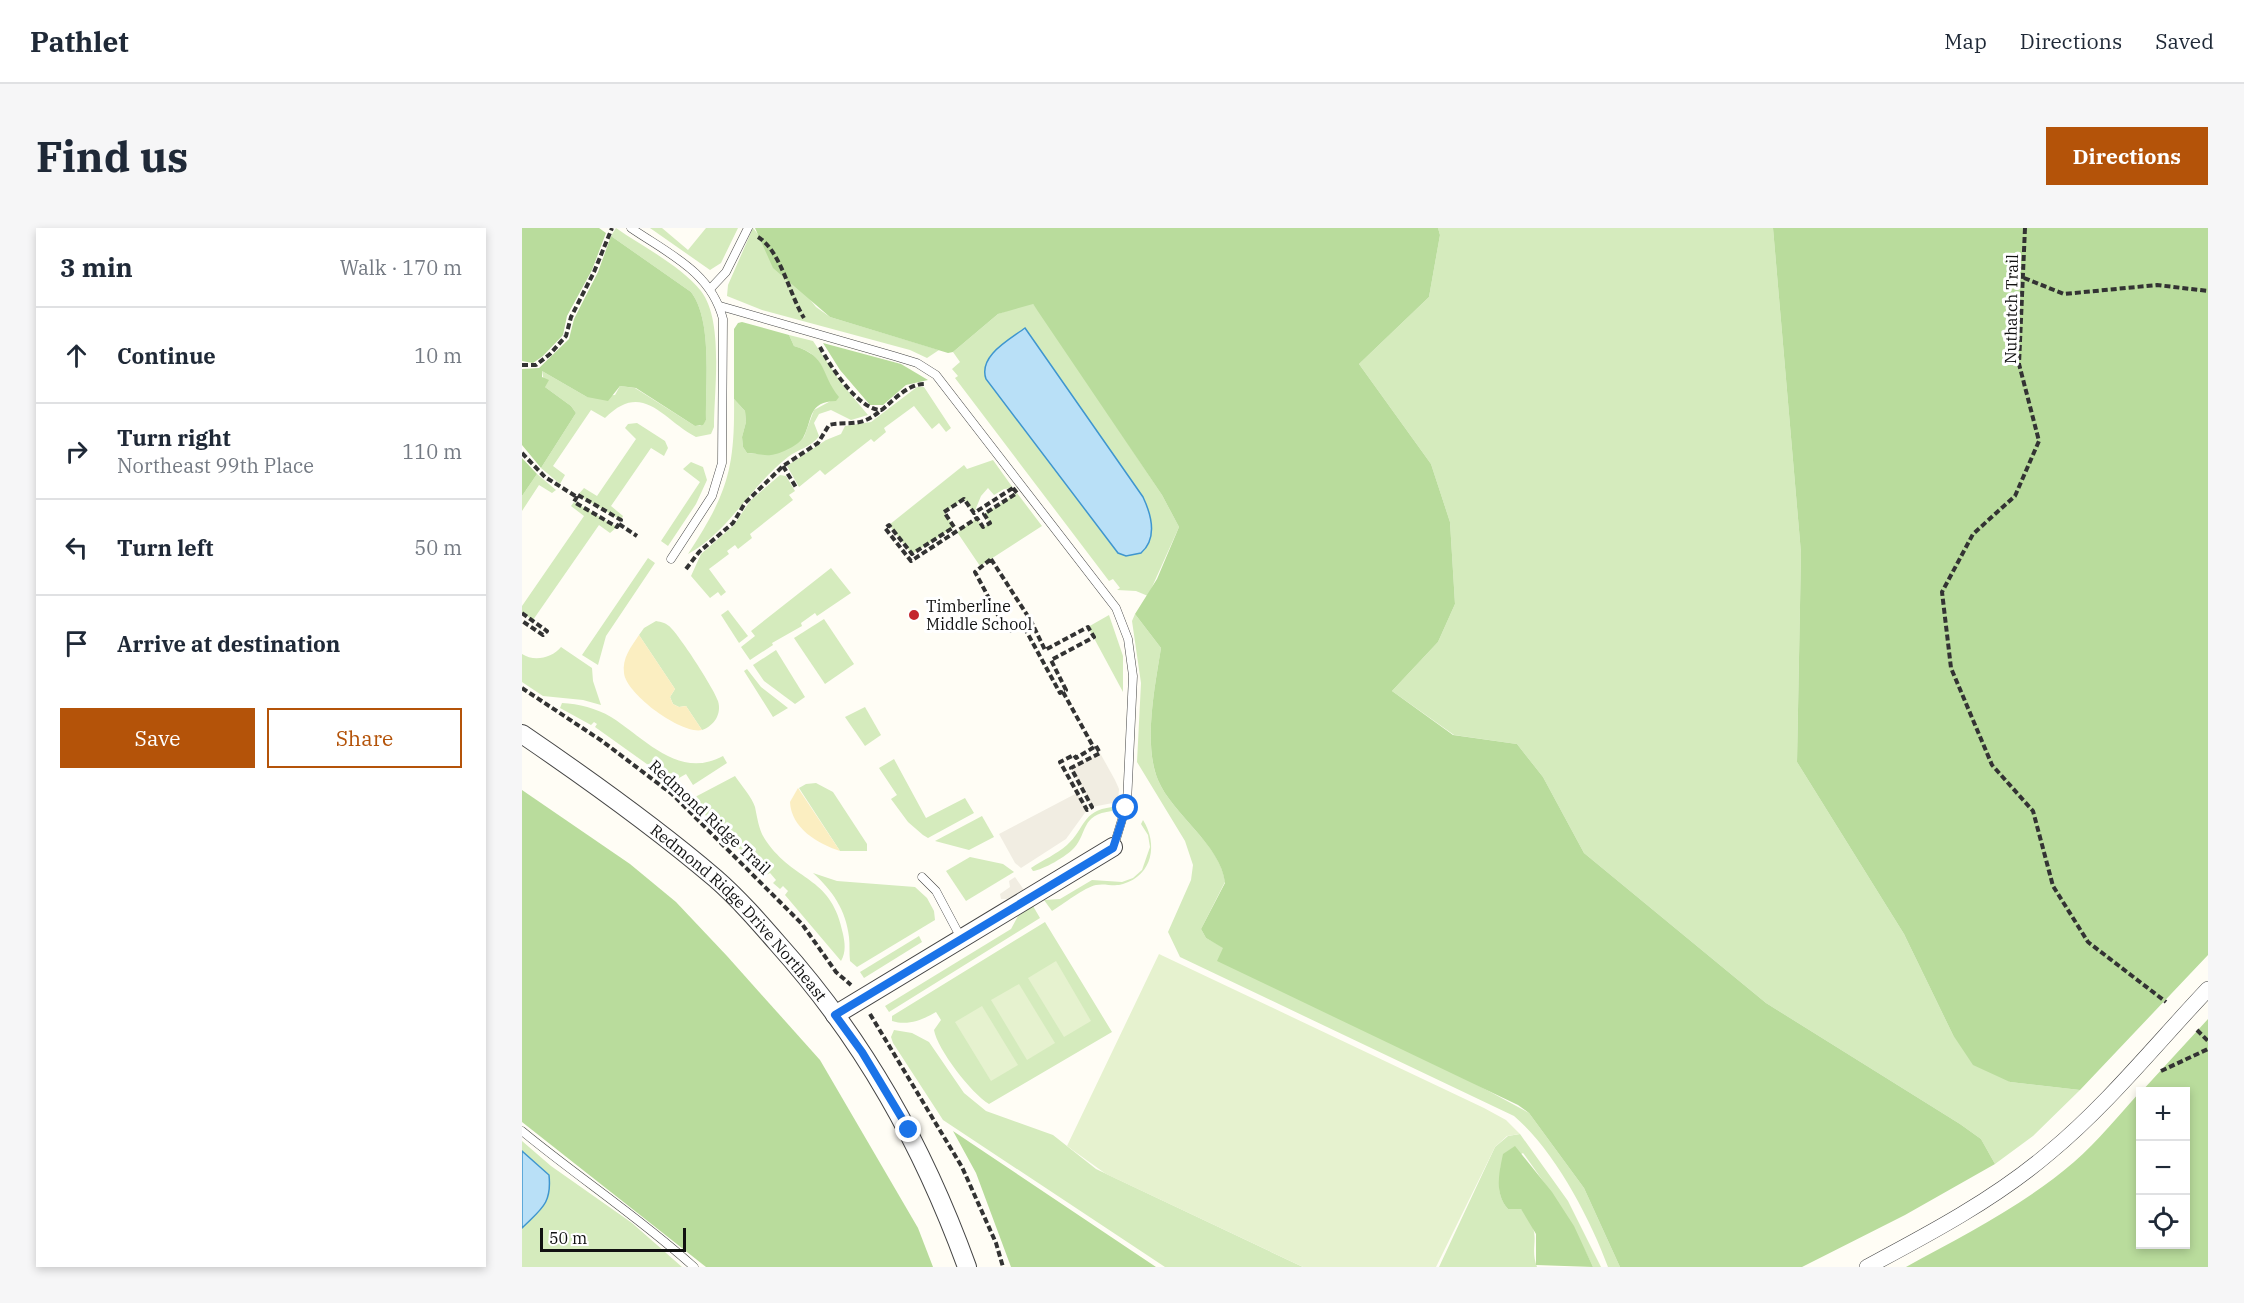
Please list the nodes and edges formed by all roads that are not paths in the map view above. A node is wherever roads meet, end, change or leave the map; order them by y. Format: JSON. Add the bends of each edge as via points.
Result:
{"nodes":[{"id":1,"x":631,"y":228,"type":"edge"},
{"id":2,"x":747,"y":230,"type":"edge"},
{"id":3,"x":711,"y":288,"type":"junction"},
{"id":4,"x":720,"y":306,"type":"junction"},
{"id":5,"x":671,"y":560,"type":"dead end"},
{"id":6,"x":522,"y":734,"type":"edge"},
{"id":7,"x":1113,"y":848,"type":"joint"},
{"id":8,"x":922,"y":877,"type":"dead end"},
{"id":9,"x":961,"y":939,"type":"junction"},
{"id":10,"x":2208,"y":989,"type":"edge"},
{"id":11,"x":835,"y":1015,"type":"junction"},
{"id":12,"x":522,"y":1131,"type":"edge"},
{"id":13,"x":694,"y":1267,"type":"edge"},
{"id":14,"x":967,"y":1267,"type":"edge"},
{"id":15,"x":1867,"y":1267,"type":"edge"}],
"edges":[{"from":1,"to":3,"type":"lane","via":[[702,277]]},
{"from":2,"to":3,"type":"lane","via":[[726,272]]},
{"from":3,"to":4,"type":"lane"},
{"from":4,"to":5,"type":"lane","via":[[724,368],[722,463],[706,506]]},
{"from":4,"to":7,"type":"lane","via":[[906,359],[936,375],[1116,608],[1128,639],[1133,676],[1127,803]]},
{"from":6,"to":11,"type":"street","name":"Redmond Ridge Drive Northeast","via":[[716,878],[789,956]]},
{"from":7,"to":9,"type":"street"},
{"from":8,"to":9,"type":"lane","via":[[936,891]]},
{"from":9,"to":11,"type":"street"},
{"from":10,"to":15,"type":"street","via":[[2052,1151],[1995,1193]]},
{"from":11,"to":14,"type":"street","name":"Redmond Ridge Drive Northeast","via":[[909,1130]]},
{"from":12,"to":13,"type":"lane","via":[[639,1219]]}]}
